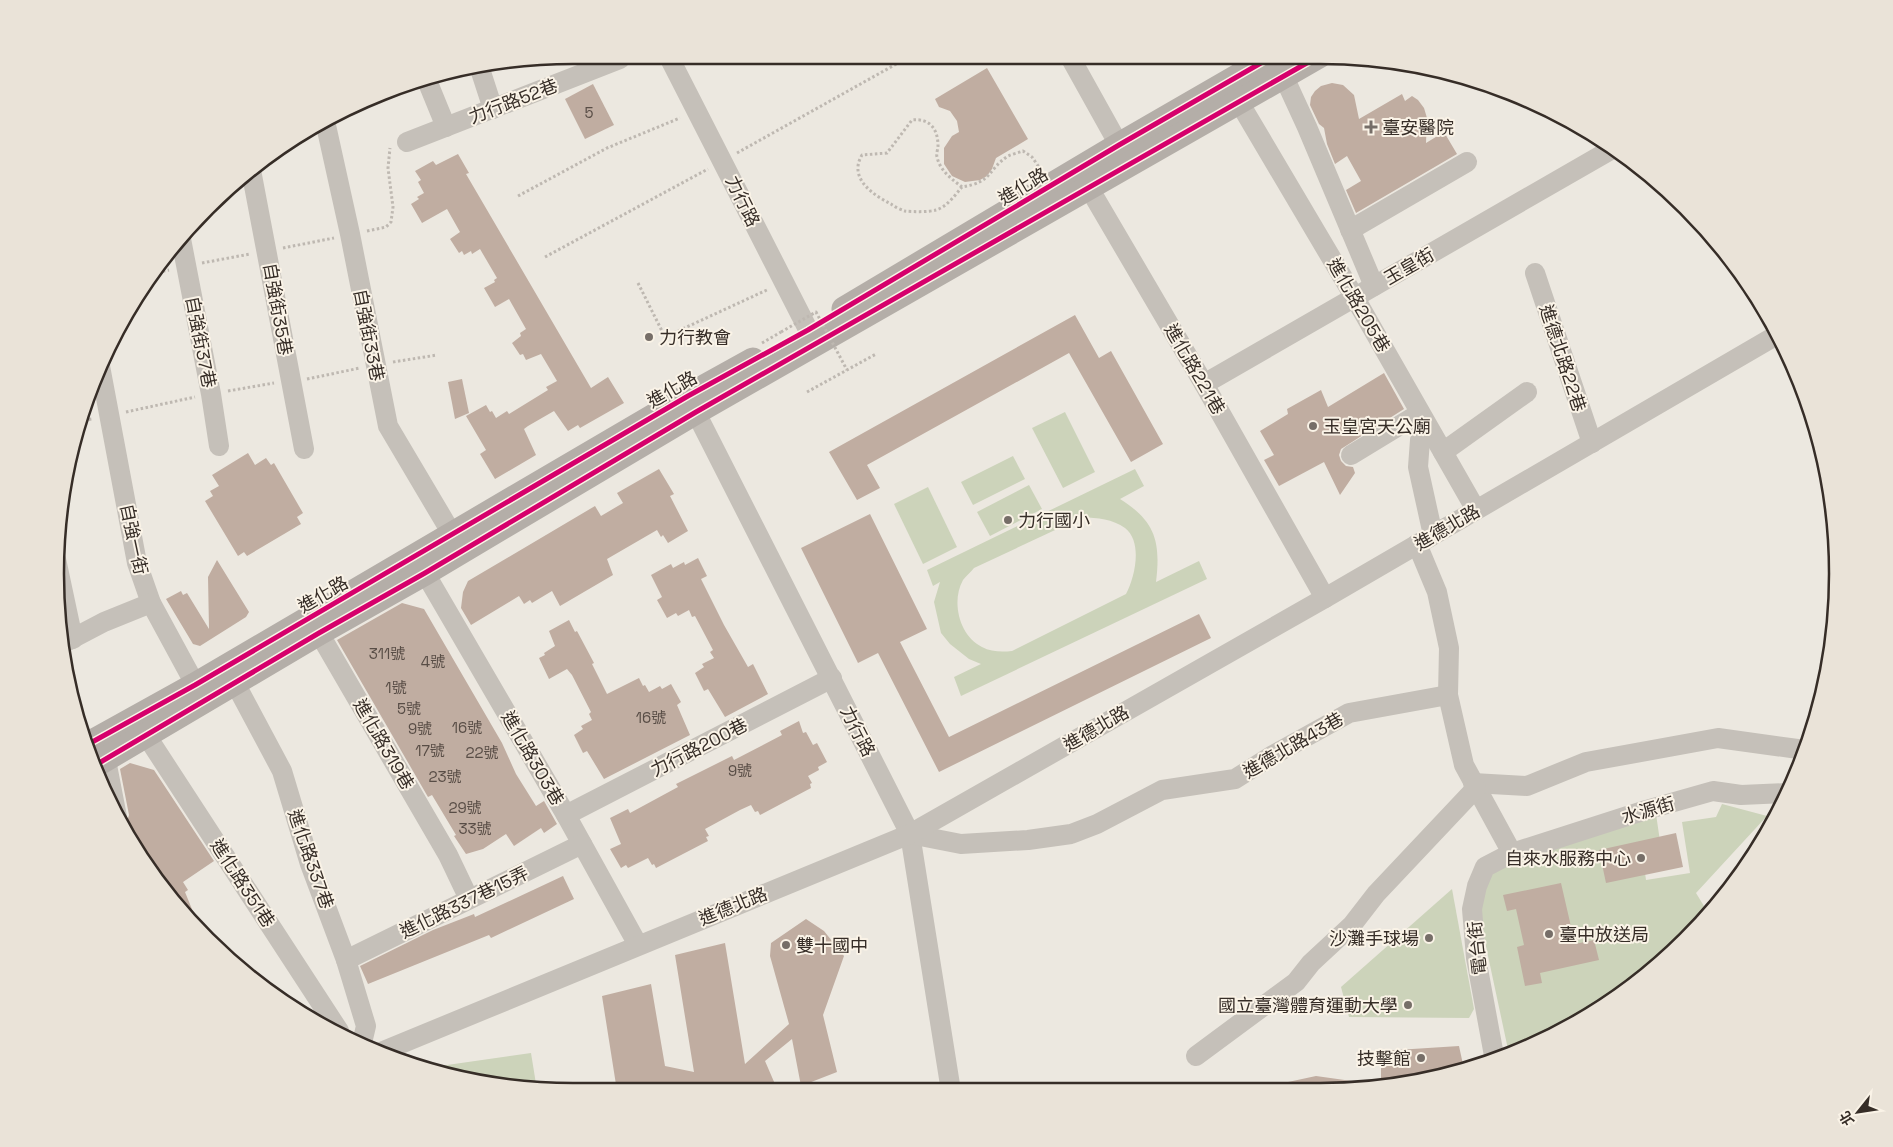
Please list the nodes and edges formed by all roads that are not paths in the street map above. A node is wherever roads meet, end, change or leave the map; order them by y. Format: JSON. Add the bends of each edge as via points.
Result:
{"nodes":[{"id":1,"x":593,"y":64,"type":"edge"},
{"id":2,"x":673,"y":64,"type":"edge"},
{"id":3,"x":1074,"y":64,"type":"edge"},
{"id":4,"x":577,"y":67,"type":"edge"},
{"id":5,"x":1279,"y":67,"type":"edge"},
{"id":6,"x":481,"y":73,"type":"edge"},
{"id":7,"x":429,"y":85,"type":"edge"},
{"id":8,"x":1239,"y":102,"type":"junction"},
{"id":9,"x":494,"y":108,"type":"junction"},
{"id":10,"x":446,"y":127,"type":"junction"},
{"id":11,"x":327,"y":128,"type":"edge"},
{"id":12,"x":407,"y":142,"type":"road end"},
{"id":13,"x":1119,"y":145,"type":"junction"},
{"id":14,"x":1606,"y":152,"type":"edge"},
{"id":15,"x":1467,"y":162,"type":"dead end"},
{"id":16,"x":252,"y":178,"type":"edge"},
{"id":17,"x":1089,"y":188,"type":"junction"},
{"id":18,"x":1350,"y":230,"type":"junction"},
{"id":19,"x":183,"y":245,"type":"edge"},
{"id":20,"x":1535,"y":273,"type":"dead end"},
{"id":21,"x":1374,"y":286,"type":"junction"},
{"id":22,"x":1355,"y":298,"type":"junction"},
{"id":23,"x":812,"y":338,"type":"junction"},
{"id":24,"x":1772,"y":338,"type":"edge"},
{"id":25,"x":103,"y":379,"type":"edge"},
{"id":26,"x":1204,"y":384,"type":"junction"},
{"id":27,"x":1527,"y":392,"type":"dead end"},
{"id":28,"x":692,"y":404,"type":"junction"},
{"id":29,"x":1423,"y":417,"type":"junction"},
{"id":30,"x":1592,"y":444,"type":"junction"},
{"id":31,"x":219,"y":446,"type":"dead end"},
{"id":32,"x":304,"y":449,"type":"dead end"},
{"id":33,"x":1443,"y":452,"type":"junction"},
{"id":34,"x":1351,"y":455,"type":"dead end"},
{"id":35,"x":1476,"y":510,"type":"junction"},
{"id":36,"x":452,"y":534,"type":"junction"},
{"id":37,"x":1425,"y":540,"type":"junction"},
{"id":38,"x":425,"y":573,"type":"junction"},
{"id":39,"x":1325,"y":598,"type":"junction"},
{"id":40,"x":150,"y":603,"type":"junction"},
{"id":41,"x":319,"y":633,"type":"junction"},
{"id":42,"x":68,"y":641,"type":"edge"},
{"id":43,"x":832,"y":678,"type":"junction"},
{"id":44,"x":235,"y":683,"type":"junction"},
{"id":45,"x":200,"y":693,"type":"junction"},
{"id":46,"x":1448,"y":695,"type":"junction"},
{"id":47,"x":146,"y":736,"type":"junction"},
{"id":48,"x":95,"y":748,"type":"edge"},
{"id":49,"x":95,"y":749,"type":"edge"},
{"id":50,"x":1798,"y":749,"type":"edge"},
{"id":51,"x":1475,"y":785,"type":"junction"},
{"id":52,"x":1779,"y":793,"type":"edge"},
{"id":53,"x":566,"y":815,"type":"junction"},
{"id":54,"x":910,"y":834,"type":"junction"},
{"id":55,"x":582,"y":844,"type":"junction"},
{"id":56,"x":1512,"y":852,"type":"junction"},
{"id":57,"x":470,"y":898,"type":"junction"},
{"id":58,"x":638,"y":945,"type":"junction"},
{"id":59,"x":346,"y":960,"type":"junction"},
{"id":60,"x":334,"y":1023,"type":"edge"},
{"id":61,"x":363,"y":1038,"type":"edge"},
{"id":62,"x":390,"y":1048,"type":"edge"},
{"id":63,"x":1494,"y":1052,"type":"edge"},
{"id":64,"x":1196,"y":1056,"type":"dead end"},
{"id":65,"x":950,"y":1083,"type":"edge"}],
"edges":[{"from":1,"to":4,"type":"street","name":"力行路52巷"},
{"from":2,"to":23,"type":"street","name":"力行路"},
{"from":3,"to":13,"type":"street"},
{"from":4,"to":9,"type":"street","name":"力行路52巷"},
{"from":5,"to":8,"type":"main road","name":"進化路"},
{"from":5,"to":13,"type":"main road","name":"進化路"},
{"from":5,"to":18,"type":"street","name":"進化路205巷"},
{"from":6,"to":9,"type":"street"},
{"from":7,"to":10,"type":"street"},
{"from":8,"to":17,"type":"main road","name":"進化路"},
{"from":8,"to":22,"type":"street","name":"進化路205巷"},
{"from":9,"to":10,"type":"street","name":"力行路52巷"},
{"from":10,"to":12,"type":"street","name":"力行路52巷"},
{"from":11,"to":36,"type":"street","name":"自強街33巷","via":[[388,426]]},
{"from":13,"to":17,"type":"street"},
{"from":13,"to":23,"type":"main road","name":"進化路"},
{"from":14,"to":21,"type":"street","name":"玉皇街"},
{"from":15,"to":18,"type":"street","name":"進化路205巷"},
{"from":16,"to":32,"type":"street","name":"自強街35巷"},
{"from":17,"to":23,"type":"main road","name":"進化路"},
{"from":17,"to":26,"type":"street","name":"進化路221巷"},
{"from":18,"to":21,"type":"street","name":"進化路205巷"},
{"from":19,"to":31,"type":"street","name":"自強街37巷"},
{"from":20,"to":30,"type":"street","name":"進德北路22巷"},
{"from":21,"to":22,"type":"street","name":"玉皇街"},
{"from":22,"to":26,"type":"street","name":"玉皇街"},
{"from":22,"to":29,"type":"street","name":"進化路205巷"},
{"from":23,"to":28,"type":"main road","name":"進化路"},
{"from":24,"to":30,"type":"street","name":"進德北路"},
{"from":25,"to":40,"type":"street","name":"自強一街","via":[[138,563]]},
{"from":26,"to":39,"type":"street","name":"進化路221巷"},
{"from":27,"to":33,"type":"street"},
{"from":28,"to":36,"type":"main road","name":"進化路"},
{"from":28,"to":38,"type":"main road","name":"進化路"},
{"from":28,"to":43,"type":"street","name":"力行路"},
{"from":29,"to":33,"type":"street","name":"進化路205巷"},
{"from":29,"to":34,"type":"street"},
{"from":29,"to":37,"type":"street","via":[[1418,467]]},
{"from":30,"to":35,"type":"street","name":"進德北路"},
{"from":33,"to":35,"type":"street","name":"進化路205巷"},
{"from":35,"to":37,"type":"street","name":"進德北路"},
{"from":36,"to":45,"type":"main road","name":"進化路"},
{"from":37,"to":39,"type":"street","name":"進德北路"},
{"from":37,"to":46,"type":"street","via":[[1449,648]]},
{"from":38,"to":41,"type":"main road","name":"進化路"},
{"from":38,"to":53,"type":"street","name":"進化路303巷"},
{"from":39,"to":54,"type":"street","name":"進德北路"},
{"from":40,"to":42,"type":"street"},
{"from":40,"to":45,"type":"street","name":"自強一街"},
{"from":41,"to":44,"type":"main road","name":"進化路"},
{"from":41,"to":57,"type":"street","name":"進化路319巷"},
{"from":43,"to":53,"type":"street","name":"力行路200巷"},
{"from":43,"to":54,"type":"street","name":"力行路"},
{"from":44,"to":45,"type":"main road","name":"進化路"},
{"from":44,"to":59,"type":"street","name":"進化路337巷","via":[[282,771],[310,864]]},
{"from":45,"to":47,"type":"main road","name":"進化路"},
{"from":45,"to":48,"type":"main road","name":"進化路"},
{"from":46,"to":51,"type":"street","via":[[1464,765]]},
{"from":46,"to":54,"type":"street","name":"進德北路43巷","via":[[1349,713],[1235,779],[1162,790],[1071,834],[961,844]]},
{"from":47,"to":49,"type":"main road","name":"進化路"},
{"from":47,"to":60,"type":"street","name":"進化路351巷"},
{"from":50,"to":51,"type":"street","via":[[1718,738],[1586,762],[1527,786]]},
{"from":51,"to":56,"type":"street"},
{"from":51,"to":64,"type":"street","via":[[1352,925],[1296,982]]},
{"from":52,"to":56,"type":"street","name":"水源街","via":[[1741,795],[1714,791]]},
{"from":53,"to":55,"type":"street","name":"進化路303巷"},
{"from":54,"to":58,"type":"street","name":"進德北路"},
{"from":54,"to":65,"type":"street","name":"力行路"},
{"from":55,"to":57,"type":"street","name":"進化路337巷15弄"},
{"from":55,"to":58,"type":"street","name":"進化路303巷"},
{"from":56,"to":63,"type":"street","name":"電台街","via":[[1485,867],[1472,909],[1476,958]]},
{"from":57,"to":59,"type":"street","name":"進化路337巷15弄"},
{"from":58,"to":62,"type":"street","name":"進德北路"},
{"from":59,"to":61,"type":"street","name":"進化路337巷","via":[[366,1026]]}]}
